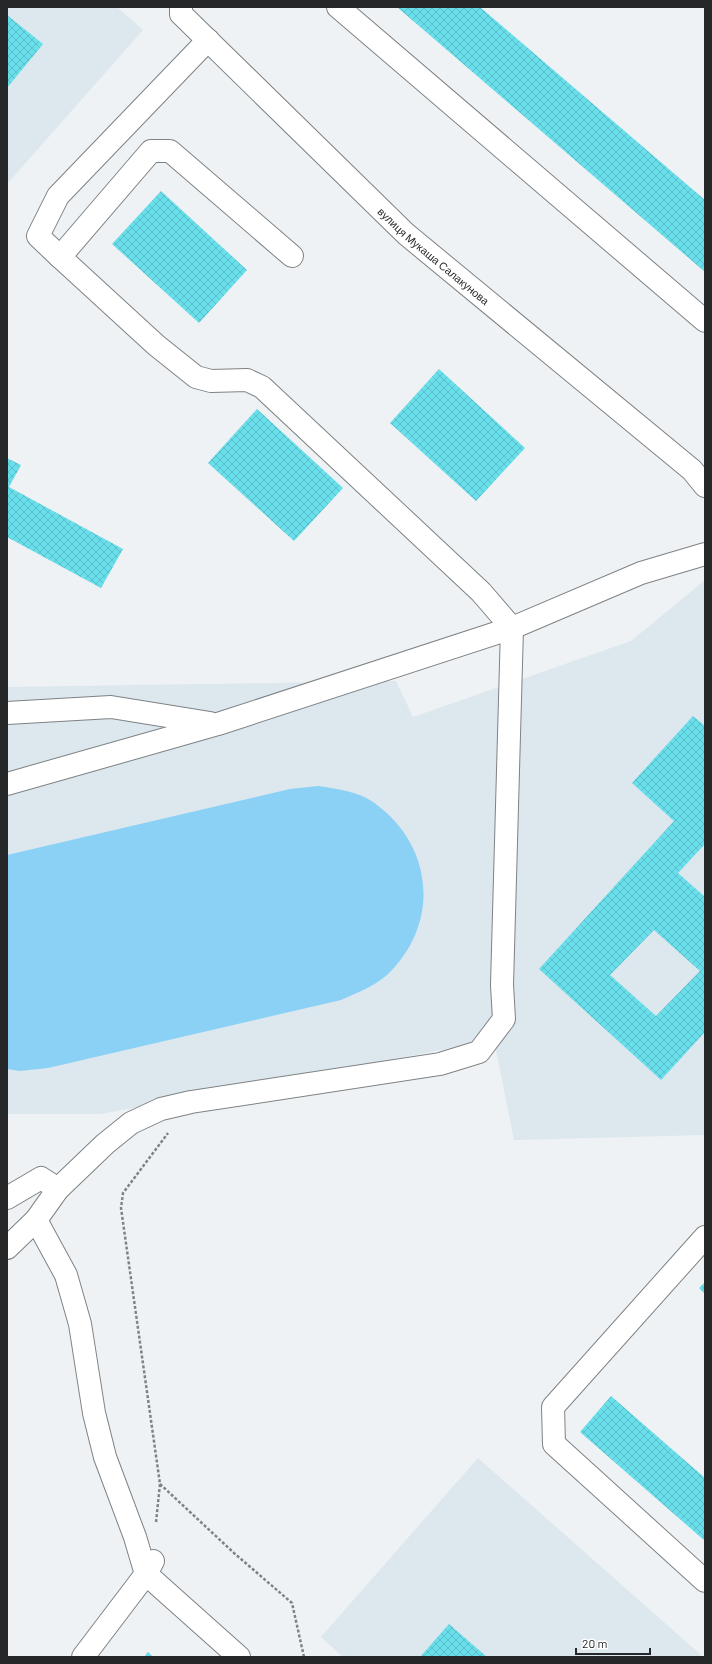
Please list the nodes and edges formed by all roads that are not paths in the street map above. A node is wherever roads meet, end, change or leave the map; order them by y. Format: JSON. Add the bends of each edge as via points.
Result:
{"nodes":[{"id":1,"x":181,"y":7,"type":"edge"},
{"id":2,"x":338,"y":7,"type":"edge"},
{"id":3,"x":208,"y":40,"type":"junction"},
{"id":4,"x":292,"y":256,"type":"dead end"},
{"id":5,"x":60,"y":257,"type":"junction"},
{"id":6,"x":705,"y":321,"type":"edge"},
{"id":7,"x":705,"y":486,"type":"edge"},
{"id":8,"x":705,"y":554,"type":"edge"},
{"id":9,"x":512,"y":628,"type":"junction"},
{"id":10,"x":7,"y":713,"type":"edge"},
{"id":11,"x":218,"y":724,"type":"junction"},
{"id":12,"x":7,"y":784,"type":"edge"},
{"id":13,"x":58,"y":1189,"type":"junction"},
{"id":14,"x":7,"y":1198,"type":"edge"},
{"id":15,"x":36,"y":1220,"type":"junction"},
{"id":16,"x":705,"y":1236,"type":"edge"},
{"id":17,"x":7,"y":1248,"type":"edge"},
{"id":18,"x":150,"y":1565,"type":"junction"},
{"id":19,"x":705,"y":1581,"type":"edge"},
{"id":20,"x":83,"y":1657,"type":"edge"},
{"id":21,"x":239,"y":1657,"type":"edge"}],
"edges":[{"from":1,"to":3,"type":"lane","name":"вулиця Мукаша Салакунова","via":[[181,14]]},
{"from":2,"to":6,"type":"lane"},
{"from":3,"to":5,"type":"lane","via":[[58,196],[38,236]]},
{"from":3,"to":7,"type":"lane","name":"вулиця Мукаша Салакунова","via":[[406,234],[692,470]]},
{"from":4,"to":5,"type":"lane","via":[[170,151],[151,151]]},
{"from":5,"to":9,"type":"lane","via":[[156,345],[196,377],[211,381],[247,380],[262,387],[481,592]]},
{"from":8,"to":9,"type":"lane","via":[[641,573]]},
{"from":9,"to":11,"type":"lane"},
{"from":9,"to":13,"type":"lane","via":[[502,985],[504,1019],[480,1052],[440,1064],[191,1102],[161,1109],[131,1123]]},
{"from":10,"to":11,"type":"lane","via":[[111,707]]},
{"from":11,"to":12,"type":"lane"},
{"from":13,"to":14,"type":"lane","via":[[41,1178]]},
{"from":13,"to":15,"type":"lane"},
{"from":15,"to":17,"type":"lane"},
{"from":15,"to":18,"type":"lane","via":[[66,1275],[80,1324],[94,1413],[105,1457],[136,1537]]},
{"from":16,"to":19,"type":"lane","via":[[553,1407],[554,1444]]},
{"from":18,"to":20,"type":"lane"},
{"from":18,"to":21,"type":"lane"}]}
